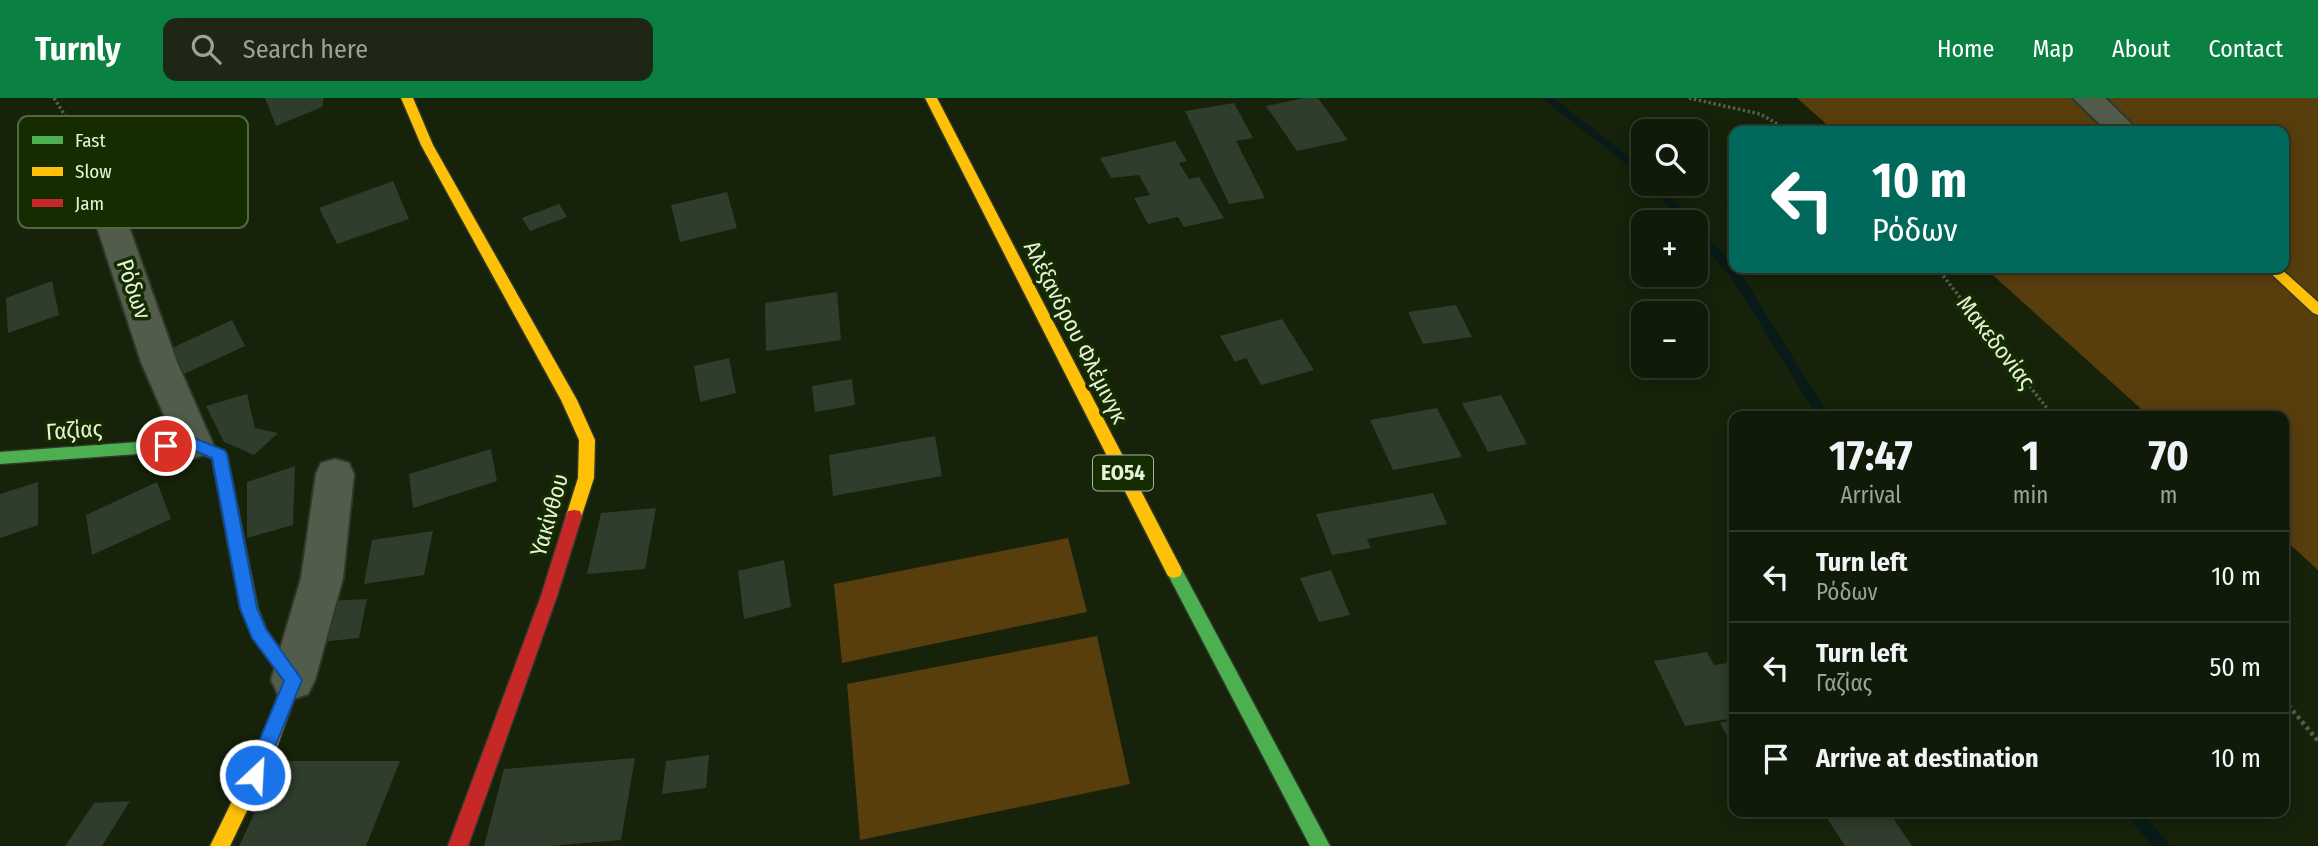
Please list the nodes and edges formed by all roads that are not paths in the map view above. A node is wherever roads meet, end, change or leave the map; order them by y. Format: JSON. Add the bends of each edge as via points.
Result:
{"nodes":[{"id":1,"x":407,"y":98,"type":"edge"},
{"id":2,"x":931,"y":98,"type":"edge"},
{"id":3,"x":2088,"y":98,"type":"edge"},
{"id":4,"x":2119,"y":126,"type":"edge"},
{"id":5,"x":113,"y":228,"type":"edge"},
{"id":6,"x":2277,"y":273,"type":"edge"},
{"id":7,"x":2318,"y":310,"type":"edge"},
{"id":8,"x":194,"y":444,"type":"junction"},
{"id":9,"x":0,"y":458,"type":"edge"},
{"id":10,"x":335,"y":474,"type":"dead end"},
{"id":11,"x":293,"y":680,"type":"junction"},
{"id":12,"x":220,"y":846,"type":"edge"},
{"id":13,"x":458,"y":846,"type":"edge"},
{"id":14,"x":1320,"y":846,"type":"edge"}],
"edges":[{"from":1,"to":13,"type":"street","name":"Υακίνθου","via":[[427,145],[587,440],[586,478],[549,596]]},
{"from":2,"to":14,"type":"street","name":"Αλέξανδρου Φλέμινγκ","number":"ΕΟ54"},
{"from":3,"to":4,"type":"street"},
{"from":5,"to":8,"type":"street","name":"Ρόδων","via":[[159,362]]},
{"from":6,"to":7,"type":"street"},
{"from":8,"to":9,"type":"street","name":"Γαζίας"},
{"from":8,"to":11,"type":"street","via":[[219,454],[249,608],[259,633]]},
{"from":10,"to":11,"type":"street","via":[[322,578]]},
{"from":11,"to":12,"type":"street","via":[[266,752]]}]}
